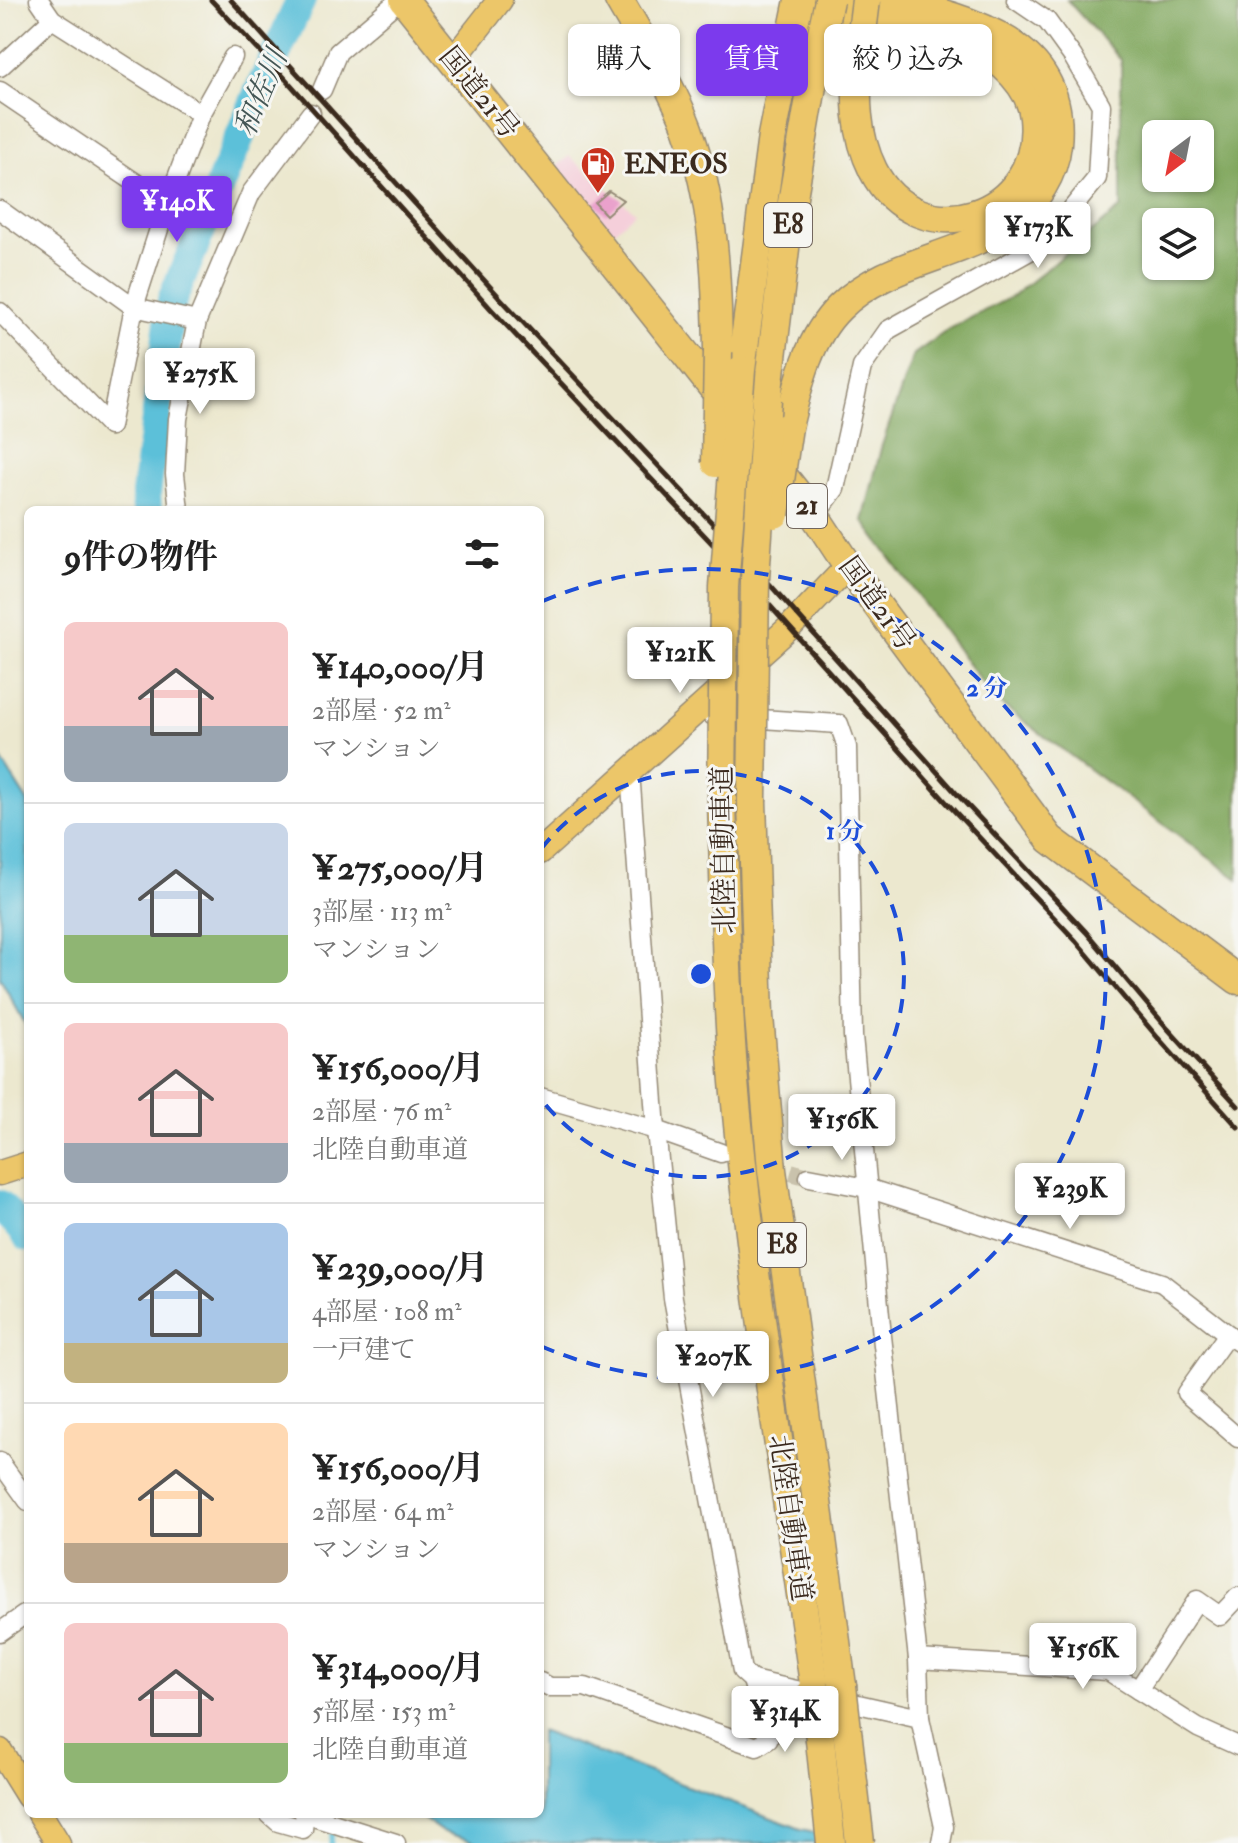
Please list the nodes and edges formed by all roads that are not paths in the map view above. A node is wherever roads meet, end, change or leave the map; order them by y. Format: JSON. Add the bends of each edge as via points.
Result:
{"nodes":[{"id":1,"x":39,"y":0,"type":"edge"},
{"id":2,"x":401,"y":0,"type":"edge"},
{"id":3,"x":500,"y":0,"type":"edge"},
{"id":4,"x":619,"y":0,"type":"edge"},
{"id":5,"x":797,"y":0,"type":"edge"},
{"id":6,"x":829,"y":0,"type":"edge"},
{"id":7,"x":866,"y":0,"type":"edge"},
{"id":8,"x":889,"y":0,"type":"edge"},
{"id":9,"x":1016,"y":0,"type":"edge"},
{"id":10,"x":52,"y":19,"type":"junction"},
{"id":11,"x":233,"y":57,"type":"dead end"},
{"id":12,"x":453,"y":60,"type":"junction"},
{"id":13,"x":0,"y":67,"type":"edge"},
{"id":14,"x":322,"y":90,"type":"dead end"},
{"id":15,"x":0,"y":91,"type":"edge"},
{"id":16,"x":311,"y":113,"type":"dead end"},
{"id":17,"x":201,"y":114,"type":"junction"},
{"id":18,"x":167,"y":204,"type":"junction"},
{"id":19,"x":0,"y":210,"type":"edge"},
{"id":20,"x":134,"y":307,"type":"junction"},
{"id":21,"x":0,"y":312,"type":"edge"},
{"id":22,"x":190,"y":320,"type":"junction"},
{"id":23,"x":179,"y":506,"type":"edge"},
{"id":24,"x":815,"y":516,"type":"junction"},
{"id":25,"x":848,"y":566,"type":"junction"},
{"id":26,"x":722,"y":703,"type":"junction"},
{"id":27,"x":693,"y":715,"type":"junction"},
{"id":28,"x":630,"y":771,"type":"junction"},
{"id":29,"x":756,"y":801,"type":"junction"},
{"id":30,"x":544,"y":848,"type":"edge"},
{"id":31,"x":1238,"y":980,"type":"edge"},
{"id":32,"x":544,"y":1098,"type":"edge"},
{"id":33,"x":656,"y":1130,"type":"junction"},
{"id":34,"x":721,"y":1153,"type":"dead end"},
{"id":35,"x":24,"y":1165,"type":"edge"},
{"id":36,"x":0,"y":1173,"type":"edge"},
{"id":37,"x":809,"y":1177,"type":"tunnel mouth"},
{"id":38,"x":867,"y":1188,"type":"junction"},
{"id":39,"x":1233,"y":1338,"type":"edge"},
{"id":40,"x":1238,"y":1438,"type":"edge"},
{"id":41,"x":0,"y":1462,"type":"edge"},
{"id":42,"x":24,"y":1495,"type":"edge"},
{"id":43,"x":1238,"y":1597,"type":"edge"},
{"id":44,"x":24,"y":1615,"type":"dead end"},
{"id":45,"x":0,"y":1632,"type":"edge"},
{"id":46,"x":918,"y":1659,"type":"junction"},
{"id":47,"x":752,"y":1680,"type":"junction"},
{"id":48,"x":544,"y":1684,"type":"edge"},
{"id":49,"x":1138,"y":1690,"type":"junction"},
{"id":50,"x":920,"y":1718,"type":"junction"},
{"id":51,"x":1238,"y":1746,"type":"edge"},
{"id":52,"x":1,"y":1756,"type":"edge"},
{"id":53,"x":24,"y":1790,"type":"edge"},
{"id":54,"x":42,"y":1818,"type":"edge"},
{"id":55,"x":274,"y":1818,"type":"edge"},
{"id":56,"x":304,"y":1818,"type":"edge"},
{"id":57,"x":318,"y":1818,"type":"edge"},
{"id":58,"x":943,"y":1835,"type":"edge"},
{"id":59,"x":58,"y":1843,"type":"edge"},
{"id":60,"x":396,"y":1843,"type":"edge"},
{"id":61,"x":831,"y":1843,"type":"edge"},
{"id":62,"x":860,"y":1843,"type":"edge"}],
"edges":[{"from":1,"to":10,"type":"street"},
{"from":2,"to":12,"type":"highway","name":"国道21号","number":"21"},
{"from":2,"to":14,"type":"street","via":[[338,52]]},
{"from":3,"to":12,"type":"main road"},
{"from":4,"to":26,"type":"highway","bridge":true,"via":[[687,127],[713,225],[718,352],[715,568]]},
{"from":5,"to":7,"type":"highway","bridge":true,"via":[[946,34],[1003,64],[1033,110],[1036,137],[1030,163],[1002,201],[980,213],[931,216],[907,206],[874,172],[858,115],[859,56]]},
{"from":5,"to":26,"type":"highway","name":"北陸自動車道","number":"E8","bridge":true,"via":[[772,136],[741,370],[724,587]]},
{"from":6,"to":29,"type":"highway","name":"北陸自動車道","number":"E8","bridge":true,"via":[[787,232],[767,399],[755,579]]},
{"from":8,"to":29,"type":"highway","bridge":true,"via":[[954,16],[1016,46],[1040,70],[1053,97],[1057,149],[1049,176],[1014,219],[991,234],[885,275],[840,306],[810,353],[788,427],[778,492]]},
{"from":9,"to":24,"type":"street","via":[[1047,21],[1101,105],[1097,178],[1044,243],[888,330],[862,367],[835,489]]},
{"from":10,"to":13,"type":"street"},
{"from":10,"to":17,"type":"street"},
{"from":11,"to":17,"type":"street"},
{"from":12,"to":24,"type":"highway","name":"国道21号","number":"21"},
{"from":15,"to":18,"type":"street"},
{"from":16,"to":22,"type":"street","via":[[251,193]]},
{"from":17,"to":18,"type":"street"},
{"from":18,"to":20,"type":"street"},
{"from":19,"to":20,"type":"street"},
{"from":20,"to":21,"type":"street","via":[[110,426]]},
{"from":20,"to":22,"type":"street"},
{"from":22,"to":23,"type":"street","via":[[178,419]]},
{"from":24,"to":25,"type":"highway","name":"国道21号","number":"21"},
{"from":25,"to":27,"type":"main road"},
{"from":25,"to":31,"type":"highway","name":"国道21号","number":"21","via":[[1050,839]]},
{"from":26,"to":61,"type":"highway","name":"北陸自動車道","number":"E8","bridge":true,"via":[[737,1108]]},
{"from":27,"to":28,"type":"main road"},
{"from":27,"to":38,"type":"street","via":[[839,724],[847,747],[853,1036]]},
{"from":28,"to":30,"type":"main road"},
{"from":28,"to":33,"type":"street"},
{"from":29,"to":62,"type":"highway","name":"北陸自動車道","number":"E8","bridge":true,"via":[[756,949],[772,1170]]},
{"from":32,"to":33,"type":"street"},
{"from":33,"to":34,"type":"street"},
{"from":33,"to":47,"type":"street","via":[[673,1298],[742,1671]]},
{"from":35,"to":36,"type":"main road"},
{"from":37,"to":38,"type":"street"},
{"from":38,"to":39,"type":"street","via":[[1162,1283]]},
{"from":38,"to":46,"type":"street"},
{"from":39,"to":40,"type":"street","via":[[1186,1393]]},
{"from":41,"to":42,"type":"street"},
{"from":43,"to":49,"type":"street","via":[[1220,1616],[1197,1600]]},
{"from":44,"to":45,"type":"street"},
{"from":46,"to":49,"type":"street","via":[[1108,1671]]},
{"from":46,"to":50,"type":"street"},
{"from":47,"to":48,"type":"street","via":[[768,1740],[757,1747],[585,1687]]},
{"from":47,"to":50,"type":"street"},
{"from":49,"to":51,"type":"street"},
{"from":50,"to":58,"type":"street"},
{"from":52,"to":53,"type":"main road"},
{"from":54,"to":59,"type":"main road"},
{"from":55,"to":56,"type":"street","via":[[303,1829]]},
{"from":57,"to":60,"type":"street"}]}
